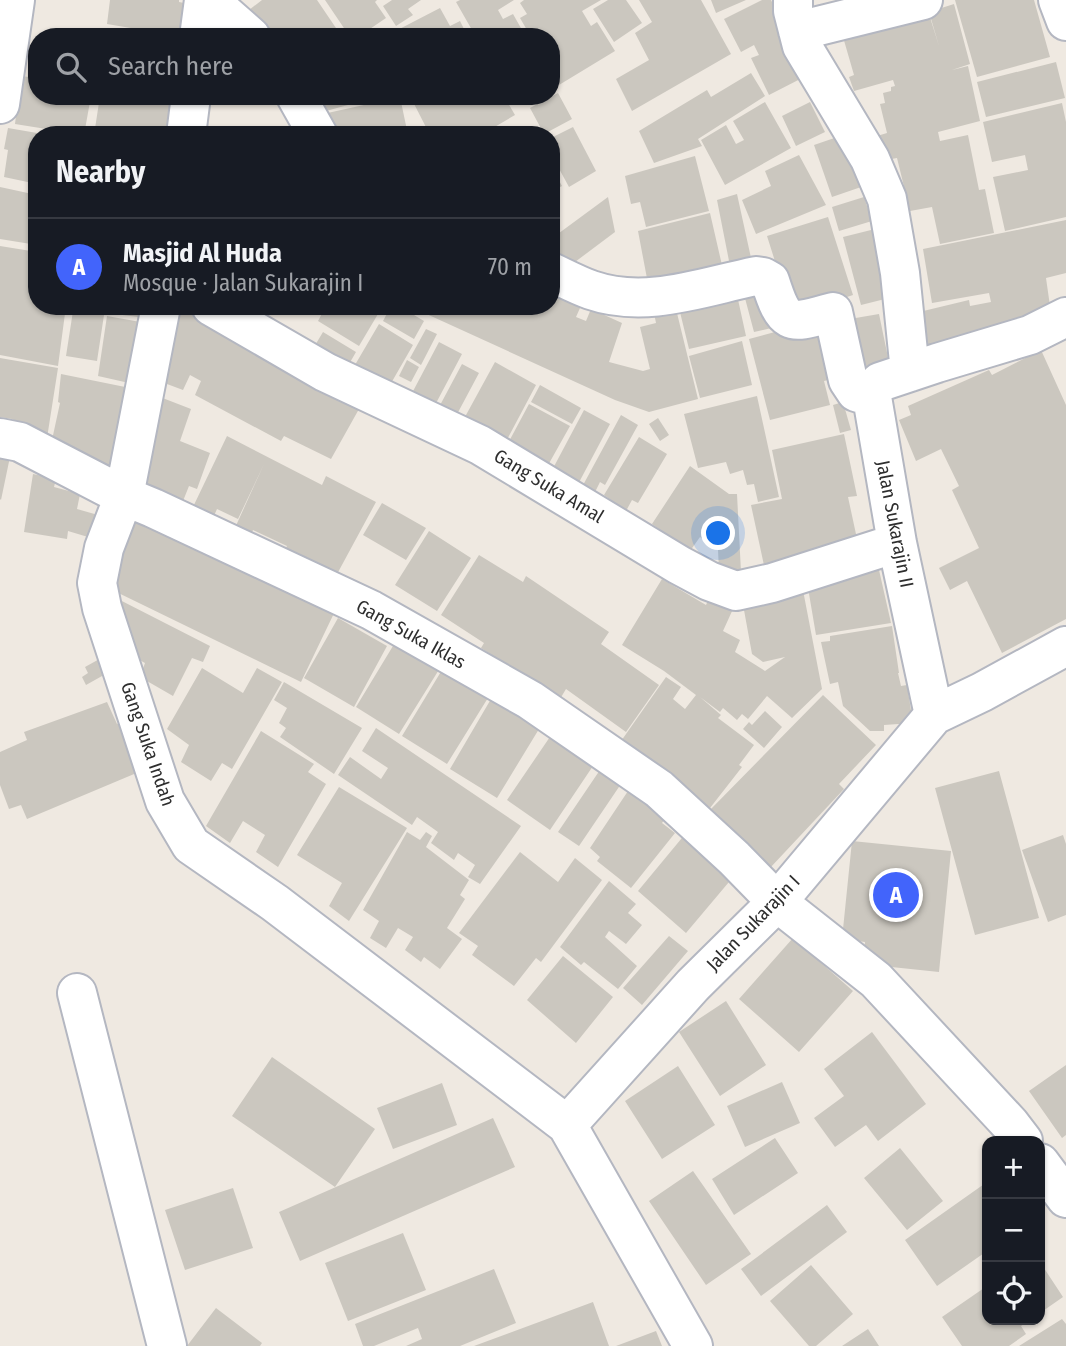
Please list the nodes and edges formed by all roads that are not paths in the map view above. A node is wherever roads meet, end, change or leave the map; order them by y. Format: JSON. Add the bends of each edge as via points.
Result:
{"nodes":[{"id":1,"x":15,"y":0,"type":"edge"},
{"id":2,"x":207,"y":0,"type":"edge"},
{"id":3,"x":923,"y":0,"type":"edge"},
{"id":4,"x":1058,"y":0,"type":"edge"},
{"id":5,"x":795,"y":15,"type":"edge"},
{"id":6,"x":1066,"y":22,"type":"edge"},
{"id":7,"x":201,"y":28,"type":"edge"},
{"id":8,"x":240,"y":28,"type":"edge"},
{"id":9,"x":0,"y":104,"type":"edge"},
{"id":10,"x":190,"y":105,"type":"edge"},
{"id":11,"x":301,"y":105,"type":"edge"},
{"id":12,"x":187,"y":126,"type":"edge"},
{"id":13,"x":313,"y":126,"type":"edge"},
{"id":14,"x":560,"y":276,"type":"edge"},
{"id":15,"x":159,"y":315,"type":"edge"},
{"id":16,"x":227,"y":315,"type":"edge"},
{"id":17,"x":1066,"y":317,"type":"edge"},
{"id":18,"x":910,"y":372,"type":"junction"},
{"id":19,"x":872,"y":397,"type":"junction"},
{"id":20,"x":0,"y":438,"type":"edge"},
{"id":21,"x":124,"y":496,"type":"junction"},
{"id":22,"x":897,"y":543,"type":"junction"},
{"id":23,"x":1066,"y":646,"type":"edge"},
{"id":24,"x":934,"y":715,"type":"junction"},
{"id":25,"x":777,"y":902,"type":"junction"},
{"id":26,"x":77,"y":993,"type":"dead end"},
{"id":27,"x":567,"y":1125,"type":"junction"},
{"id":28,"x":1019,"y":1136,"type":"edge"},
{"id":29,"x":1045,"y":1170,"type":"edge"},
{"id":30,"x":1066,"y":1198,"type":"edge"},
{"id":31,"x":167,"y":1346,"type":"edge"},
{"id":32,"x":693,"y":1346,"type":"edge"}],
"edges":[{"from":1,"to":9,"type":"street"},
{"from":2,"to":7,"type":"street"},
{"from":2,"to":8,"type":"street"},
{"from":3,"to":5,"type":"street"},
{"from":4,"to":6,"type":"street"},
{"from":5,"to":18,"type":"street","via":[[802,46],[870,159],[887,199]]},
{"from":10,"to":12,"type":"street"},
{"from":11,"to":13,"type":"street"},
{"from":14,"to":19,"type":"street","via":[[591,290],[636,298],[676,295],[763,276],[788,318],[800,321],[833,312],[848,380],[856,392]]},
{"from":15,"to":21,"type":"street","name":"Gang Suka Indah"},
{"from":16,"to":22,"type":"street","name":"Gang Suka Amal","via":[[325,372],[480,445],[679,565],[736,591]]},
{"from":17,"to":18,"type":"street","via":[[1030,335]]},
{"from":18,"to":19,"type":"street","via":[[880,382]]},
{"from":19,"to":22,"type":"street","name":"Jalan Sukarajin II"},
{"from":20,"to":21,"type":"street","name":"Gang Suka Iklas","via":[[20,442]]},
{"from":21,"to":25,"type":"street","name":"Gang Suka Iklas","via":[[371,610],[530,700],[659,789]]},
{"from":21,"to":27,"type":"street","name":"Gang Suka Indah","via":[[96,583],[164,801],[191,845],[275,902]]},
{"from":22,"to":24,"type":"street","name":"Jalan Sukarajin II"},
{"from":23,"to":24,"type":"street"},
{"from":24,"to":25,"type":"street","name":"Jalan Sukarajin I"},
{"from":25,"to":27,"type":"street","name":"Jalan Sukarajin I","via":[[693,985]]},
{"from":25,"to":28,"type":"street","name":"Gang Suka Iklas","via":[[876,980]]},
{"from":26,"to":31,"type":"street"},
{"from":27,"to":32,"type":"street"},
{"from":29,"to":30,"type":"street"}]}
